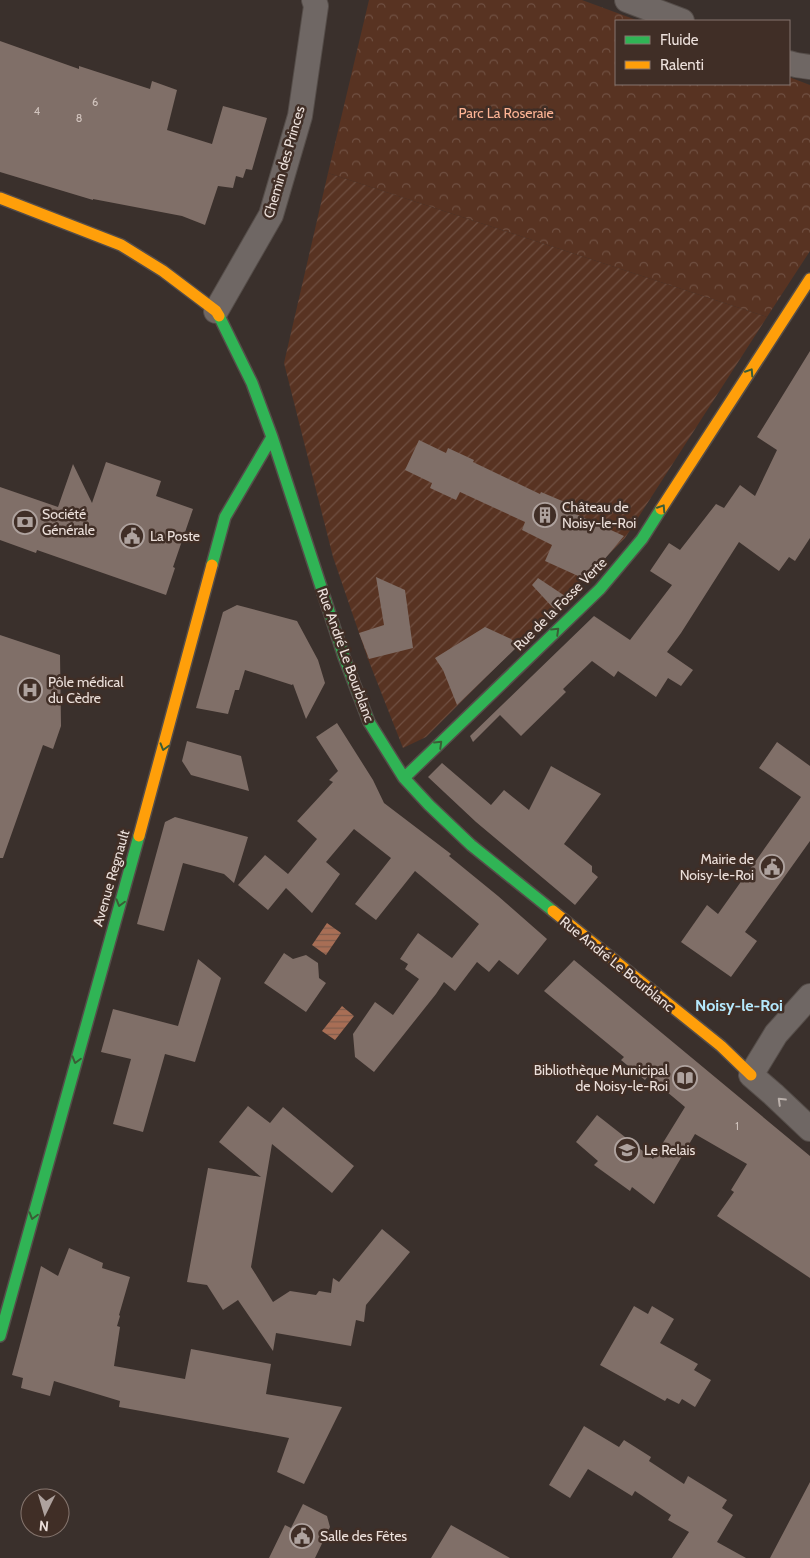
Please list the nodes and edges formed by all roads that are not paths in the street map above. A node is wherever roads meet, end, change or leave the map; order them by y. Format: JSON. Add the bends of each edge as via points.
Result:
{"nodes":[{"id":1,"x":314,"y":0,"type":"edge"},
{"id":2,"x":627,"y":0,"type":"edge"},
{"id":3,"x":679,"y":20,"type":"edge"},
{"id":4,"x":790,"y":62,"type":"edge"},
{"id":5,"x":810,"y":67,"type":"edge"},
{"id":6,"x":0,"y":198,"type":"edge"},
{"id":7,"x":810,"y":279,"type":"edge"},
{"id":8,"x":216,"y":311,"type":"junction"},
{"id":9,"x":272,"y":437,"type":"junction"},
{"id":10,"x":404,"y":778,"type":"junction"},
{"id":11,"x":810,"y":996,"type":"edge"},
{"id":12,"x":751,"y":1075,"type":"junction"},
{"id":13,"x":810,"y":1129,"type":"edge"},
{"id":14,"x":5,"y":1294,"type":"edge"},
{"id":15,"x":0,"y":1336,"type":"edge"}],
"edges":[{"from":1,"to":8,"type":"street","name":"Chemin des Princes","via":[[316,6],[300,116],[271,215]]},
{"from":2,"to":3,"type":"street"},
{"from":4,"to":5,"type":"street"},
{"from":6,"to":8,"type":"street","name":"Rue André Le Bourblanc","via":[[121,245]]},
{"from":10,"to":7,"type":"street","name":"Rue de la Fosse Verte","one_way":true,"via":[[600,589],[642,539]]},
{"from":8,"to":9,"type":"street","name":"Rue André Le Bourblanc","via":[[252,384]]},
{"from":9,"to":10,"type":"street","name":"Rue André Le Bourblanc","via":[[365,712]]},
{"from":9,"to":14,"type":"street","name":"Avenue Regnault","one_way":true,"via":[[225,517],[177,700]]},
{"from":10,"to":12,"type":"street","name":"Rue André Le Bourblanc","via":[[471,845],[721,1046]]},
{"from":11,"to":12,"type":"street","via":[[776,1034]]},
{"from":13,"to":12,"type":"street","name":"Rue André Le Bourblanc","one_way":true},
{"from":14,"to":15,"type":"street","name":"Avenue Regnault"}]}
